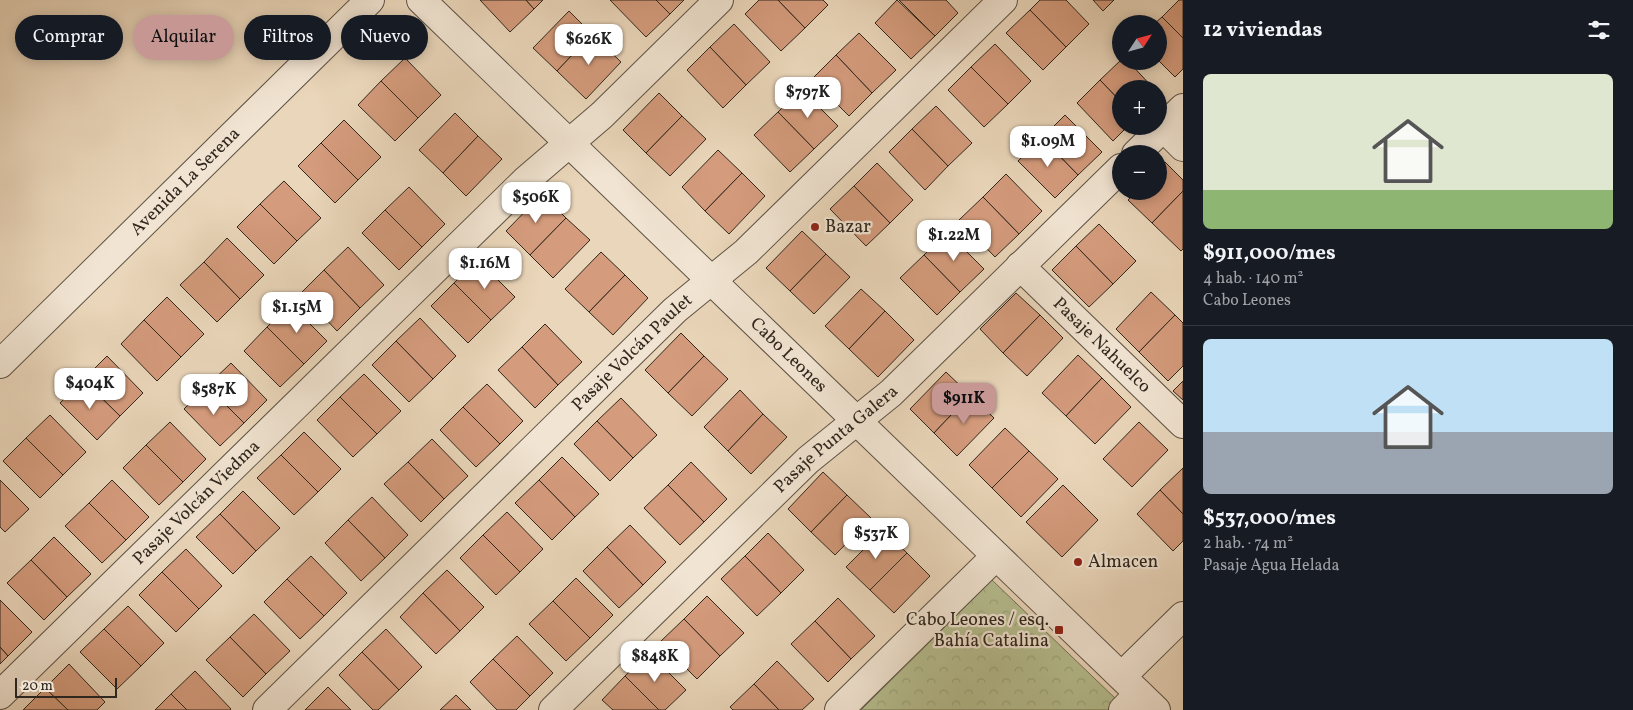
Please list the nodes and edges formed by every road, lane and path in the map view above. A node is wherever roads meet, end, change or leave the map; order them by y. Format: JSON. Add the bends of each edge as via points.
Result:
{"nodes":[{"id":1,"x":370,"y":0,"type":"edge"},
{"id":2,"x":421,"y":0,"type":"edge"},
{"id":3,"x":719,"y":0,"type":"edge"},
{"id":4,"x":1004,"y":0,"type":"edge"},
{"id":5,"x":1183,"y":108,"type":"edge"},
{"id":6,"x":1167,"y":124,"type":"edge"},
{"id":7,"x":1167,"y":132,"type":"edge"},
{"id":8,"x":1156,"y":135,"type":"edge"},
{"id":9,"x":569,"y":143,"type":"junction"},
{"id":10,"x":1145,"y":145,"type":"edge"},
{"id":11,"x":1183,"y":147,"type":"edge"},
{"id":12,"x":1112,"y":177,"type":"edge"},
{"id":13,"x":1020,"y":266,"type":"junction"},
{"id":14,"x":712,"y":280,"type":"junction"},
{"id":15,"x":0,"y":364,"type":"edge"},
{"id":16,"x":856,"y":420,"type":"junction"},
{"id":17,"x":1183,"y":424,"type":"edge"},
{"id":18,"x":996,"y":556,"type":"junction"},
{"id":19,"x":1183,"y":616,"type":"edge"},
{"id":20,"x":0,"y":695,"type":"edge"},
{"id":21,"x":1135,"y":697,"type":"edge"},
{"id":22,"x":267,"y":710,"type":"edge"},
{"id":23,"x":554,"y":710,"type":"edge"},
{"id":24,"x":839,"y":710,"type":"edge"}],
"edges":[{"from":1,"to":15,"type":"street","name":"Avenida La Serena"},
{"from":2,"to":9,"type":"street","name":"Cabo Leones"},
{"from":3,"to":9,"type":"street","name":"Pasaje Volcán Viedma","via":[[602,115]]},
{"from":4,"to":14,"type":"street","name":"Pasaje Volcán Paulet","via":[[746,252]]},
{"from":5,"to":6,"type":"street"},
{"from":7,"to":11,"type":"street"},
{"from":8,"to":10,"type":"street"},
{"from":9,"to":14,"type":"street","name":"Cabo Leones"},
{"from":9,"to":20,"type":"street","name":"Pasaje Volcán Viedma","via":[[518,188]]},
{"from":12,"to":13,"type":"street","name":"Pasaje Punta Galera"},
{"from":13,"to":16,"type":"street","name":"Pasaje Punta Galera","via":[[890,393]]},
{"from":13,"to":17,"type":"street","name":"Pasaje Nahuelco"},
{"from":14,"to":16,"type":"street","name":"Cabo Leones"},
{"from":14,"to":22,"type":"street","name":"Pasaje Volcán Paulet","via":[[668,317]]},
{"from":16,"to":18,"type":"street","name":"Cabo Leones"},
{"from":16,"to":23,"type":"street","name":"Pasaje Punta Galera","via":[[808,460]]},
{"from":18,"to":21,"type":"street","name":"Cabo Leones"},
{"from":18,"to":24,"type":"street"},
{"from":19,"to":21,"type":"street"}]}
